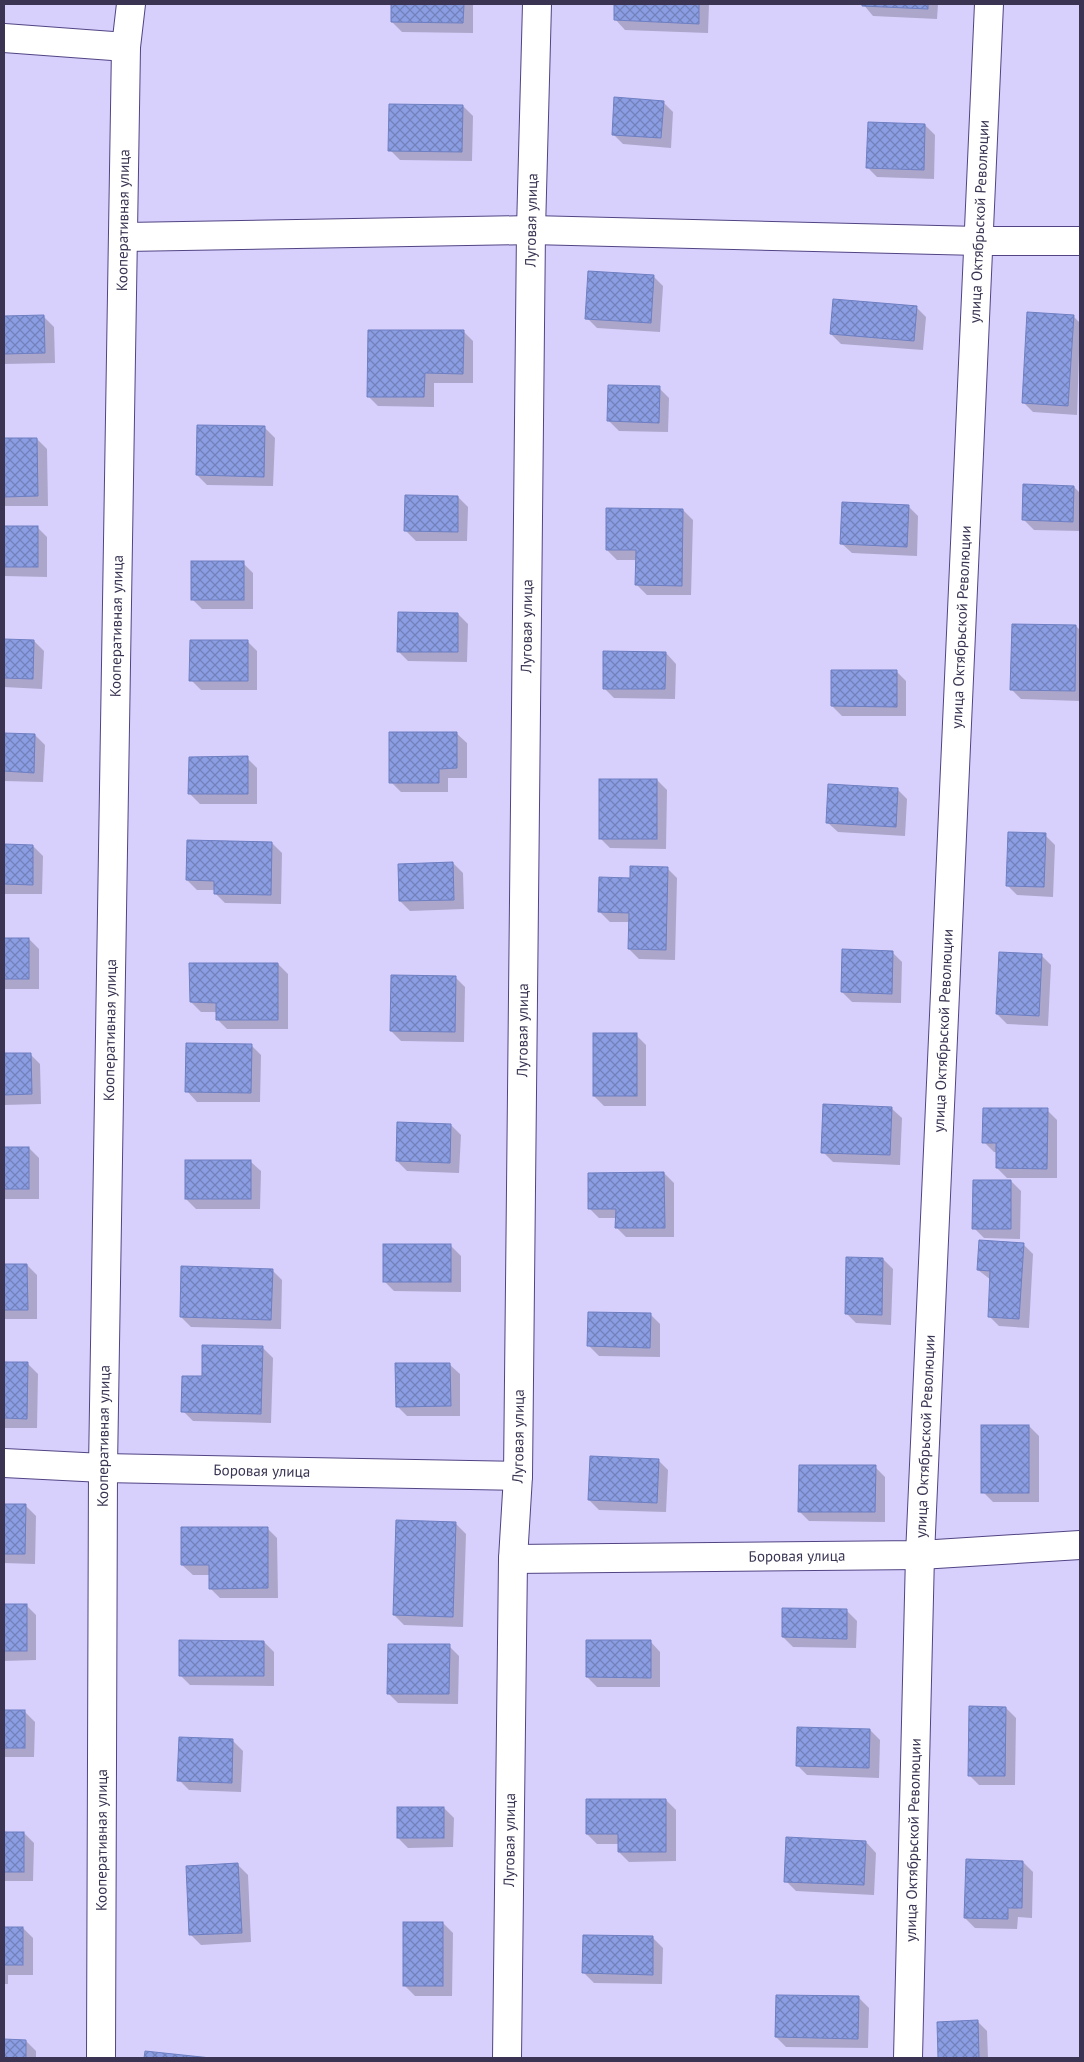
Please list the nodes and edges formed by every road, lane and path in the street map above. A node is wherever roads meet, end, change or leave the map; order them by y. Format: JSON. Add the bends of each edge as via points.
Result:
{"nodes":[{"id":1,"x":132,"y":4,"type":"edge"},
{"id":2,"x":537,"y":4,"type":"edge"},
{"id":3,"x":989,"y":4,"type":"edge"},
{"id":4,"x":4,"y":38,"type":"edge"},
{"id":5,"x":126,"y":47,"type":"junction"},
{"id":6,"x":531,"y":230,"type":"junction"},
{"id":7,"x":125,"y":237,"type":"junction"},
{"id":8,"x":979,"y":241,"type":"junction"},
{"id":9,"x":1080,"y":242,"type":"edge"},
{"id":10,"x":4,"y":1463,"type":"edge"},
{"id":11,"x":103,"y":1468,"type":"junction"},
{"id":12,"x":518,"y":1476,"type":"junction"},
{"id":13,"x":1080,"y":1545,"type":"edge"},
{"id":14,"x":920,"y":1555,"type":"junction"},
{"id":15,"x":513,"y":1559,"type":"junction"},
{"id":16,"x":101,"y":2058,"type":"edge"},
{"id":17,"x":507,"y":2058,"type":"edge"},
{"id":18,"x":908,"y":2058,"type":"edge"}],
"edges":[{"from":1,"to":5,"type":"street","name":"Кооперативная улица"},
{"from":2,"to":6,"type":"street","name":"Луговая улица"},
{"from":3,"to":8,"type":"street","name":"улица Октябрьской Революции"},
{"from":4,"to":5,"type":"street"},
{"from":5,"to":7,"type":"street","name":"Кооперативная улица"},
{"from":6,"to":7,"type":"street"},
{"from":6,"to":8,"type":"street"},
{"from":6,"to":12,"type":"street","name":"Луговая улица"},
{"from":7,"to":11,"type":"street","name":"Кооперативная улица"},
{"from":8,"to":9,"type":"street"},
{"from":8,"to":14,"type":"street","name":"улица Октябрьской Революции"},
{"from":10,"to":11,"type":"street","name":"Боровая улица"},
{"from":11,"to":12,"type":"street","name":"Боровая улица"},
{"from":11,"to":16,"type":"street","name":"Кооперативная улица"},
{"from":12,"to":15,"type":"street","name":"Луговая улица"},
{"from":13,"to":14,"type":"street","name":"Боровая улица"},
{"from":14,"to":15,"type":"street","name":"Боровая улица"},
{"from":14,"to":18,"type":"street","name":"улица Октябрьской Революции"},
{"from":15,"to":17,"type":"street","name":"Луговая улица"}]}
